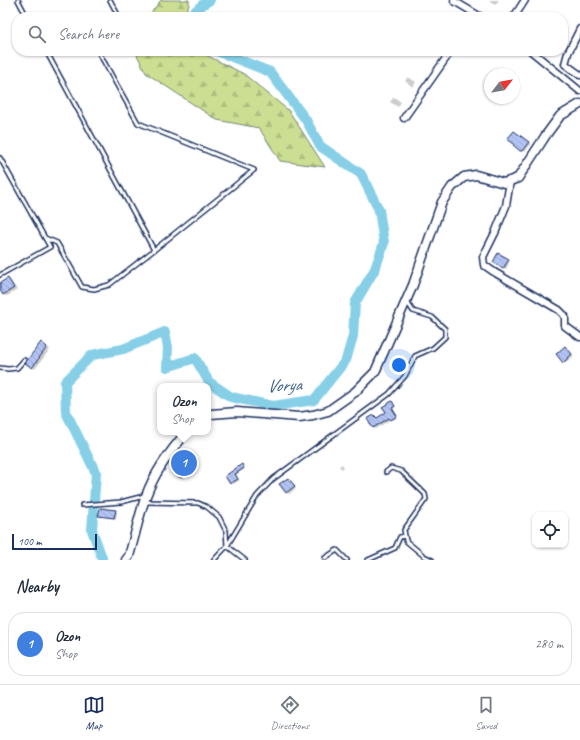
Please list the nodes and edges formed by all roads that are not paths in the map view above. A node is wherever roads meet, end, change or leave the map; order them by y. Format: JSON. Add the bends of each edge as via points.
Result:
{"nodes":[{"id":1,"x":18,"y":0,"type":"edge"},
{"id":2,"x":110,"y":0,"type":"edge"},
{"id":3,"x":525,"y":0,"type":"edge"},
{"id":4,"x":454,"y":1,"type":"edge"},
{"id":5,"x":25,"y":12,"type":"edge"},
{"id":6,"x":117,"y":12,"type":"edge"},
{"id":7,"x":472,"y":12,"type":"edge"},
{"id":8,"x":517,"y":12,"type":"edge"},
{"id":9,"x":580,"y":29,"type":"edge"},
{"id":10,"x":568,"y":53,"type":"edge"},
{"id":11,"x":49,"y":56,"type":"edge"},
{"id":12,"x":101,"y":56,"type":"edge"},
{"id":13,"x":447,"y":56,"type":"edge"},
{"id":14,"x":537,"y":56,"type":"edge"},
{"id":15,"x":567,"y":56,"type":"edge"},
{"id":16,"x":580,"y":75,"type":"edge"},
{"id":17,"x":580,"y":92,"type":"edge"},
{"id":18,"x":580,"y":104,"type":"edge"},
{"id":19,"x":404,"y":118,"type":"dead end"},
{"id":20,"x":0,"y":158,"type":"edge"},
{"id":21,"x":510,"y":181,"type":"junction"},
{"id":22,"x":45,"y":238,"type":"junction"},
{"id":23,"x":154,"y":250,"type":"junction"},
{"id":24,"x":0,"y":275,"type":"edge"},
{"id":25,"x":406,"y":300,"type":"junction"},
{"id":26,"x":580,"y":337,"type":"edge"},
{"id":27,"x":24,"y":360,"type":"dead end"},
{"id":28,"x":0,"y":368,"type":"edge"},
{"id":29,"x":211,"y":414,"type":"edge"},
{"id":30,"x":184,"y":435,"type":"edge"},
{"id":31,"x":386,"y":472,"type":"dead end"},
{"id":32,"x":145,"y":499,"type":"junction"},
{"id":33,"x":82,"y":505,"type":"dead end"},
{"id":34,"x":405,"y":536,"type":"junction"},
{"id":35,"x":227,"y":546,"type":"junction"},
{"id":36,"x":325,"y":558,"type":"dead end"},
{"id":37,"x":126,"y":560,"type":"edge"},
{"id":38,"x":214,"y":560,"type":"edge"},
{"id":39,"x":245,"y":560,"type":"edge"},
{"id":40,"x":347,"y":560,"type":"edge"},
{"id":41,"x":368,"y":560,"type":"edge"},
{"id":42,"x":432,"y":560,"type":"edge"}],
"edges":[{"from":1,"to":5,"type":"lane"},
{"from":2,"to":6,"type":"lane"},
{"from":3,"to":8,"type":"street"},
{"from":4,"to":7,"type":"street"},
{"from":9,"to":10,"type":"street"},
{"from":11,"to":23,"type":"lane"},
{"from":12,"to":23,"type":"lane","via":[[138,123],[254,170]]},
{"from":13,"to":19,"type":"street"},
{"from":14,"to":17,"type":"street"},
{"from":15,"to":16,"type":"street","via":[[565,64]]},
{"from":18,"to":21,"type":"street","via":[[560,116],[518,178]]},
{"from":20,"to":22,"type":"lane"},
{"from":21,"to":25,"type":"street","via":[[504,183],[476,174],[464,177],[452,188],[442,202]]},
{"from":21,"to":26,"type":"street","via":[[506,206],[482,257],[484,264],[559,310],[564,316],[565,326]]},
{"from":22,"to":23,"type":"lane","via":[[57,243],[82,287],[94,289],[109,285]]},
{"from":22,"to":24,"type":"lane","via":[[50,247]]},
{"from":25,"to":29,"type":"street","via":[[375,372],[355,392],[328,411],[299,417],[237,412]]},
{"from":25,"to":35,"type":"lane","via":[[413,311],[432,317],[445,329],[445,337],[433,348],[415,356],[405,376],[389,394],[274,479],[257,496]]},
{"from":27,"to":28,"type":"lane","via":[[17,368]]},
{"from":30,"to":32,"type":"street","via":[[160,469]]},
{"from":31,"to":34,"type":"lane","via":[[391,468],[401,471],[425,494],[426,499],[404,530]]},
{"from":32,"to":33,"type":"lane"},
{"from":32,"to":35,"type":"lane","via":[[198,503],[207,507],[219,517],[226,531]]},
{"from":32,"to":37,"type":"street"},
{"from":34,"to":41,"type":"lane","via":[[400,537],[395,548]]},
{"from":34,"to":42,"type":"lane","via":[[406,542]]},
{"from":35,"to":38,"type":"lane"},
{"from":35,"to":39,"type":"lane"},
{"from":36,"to":40,"type":"lane","via":[[337,550]]}]}
